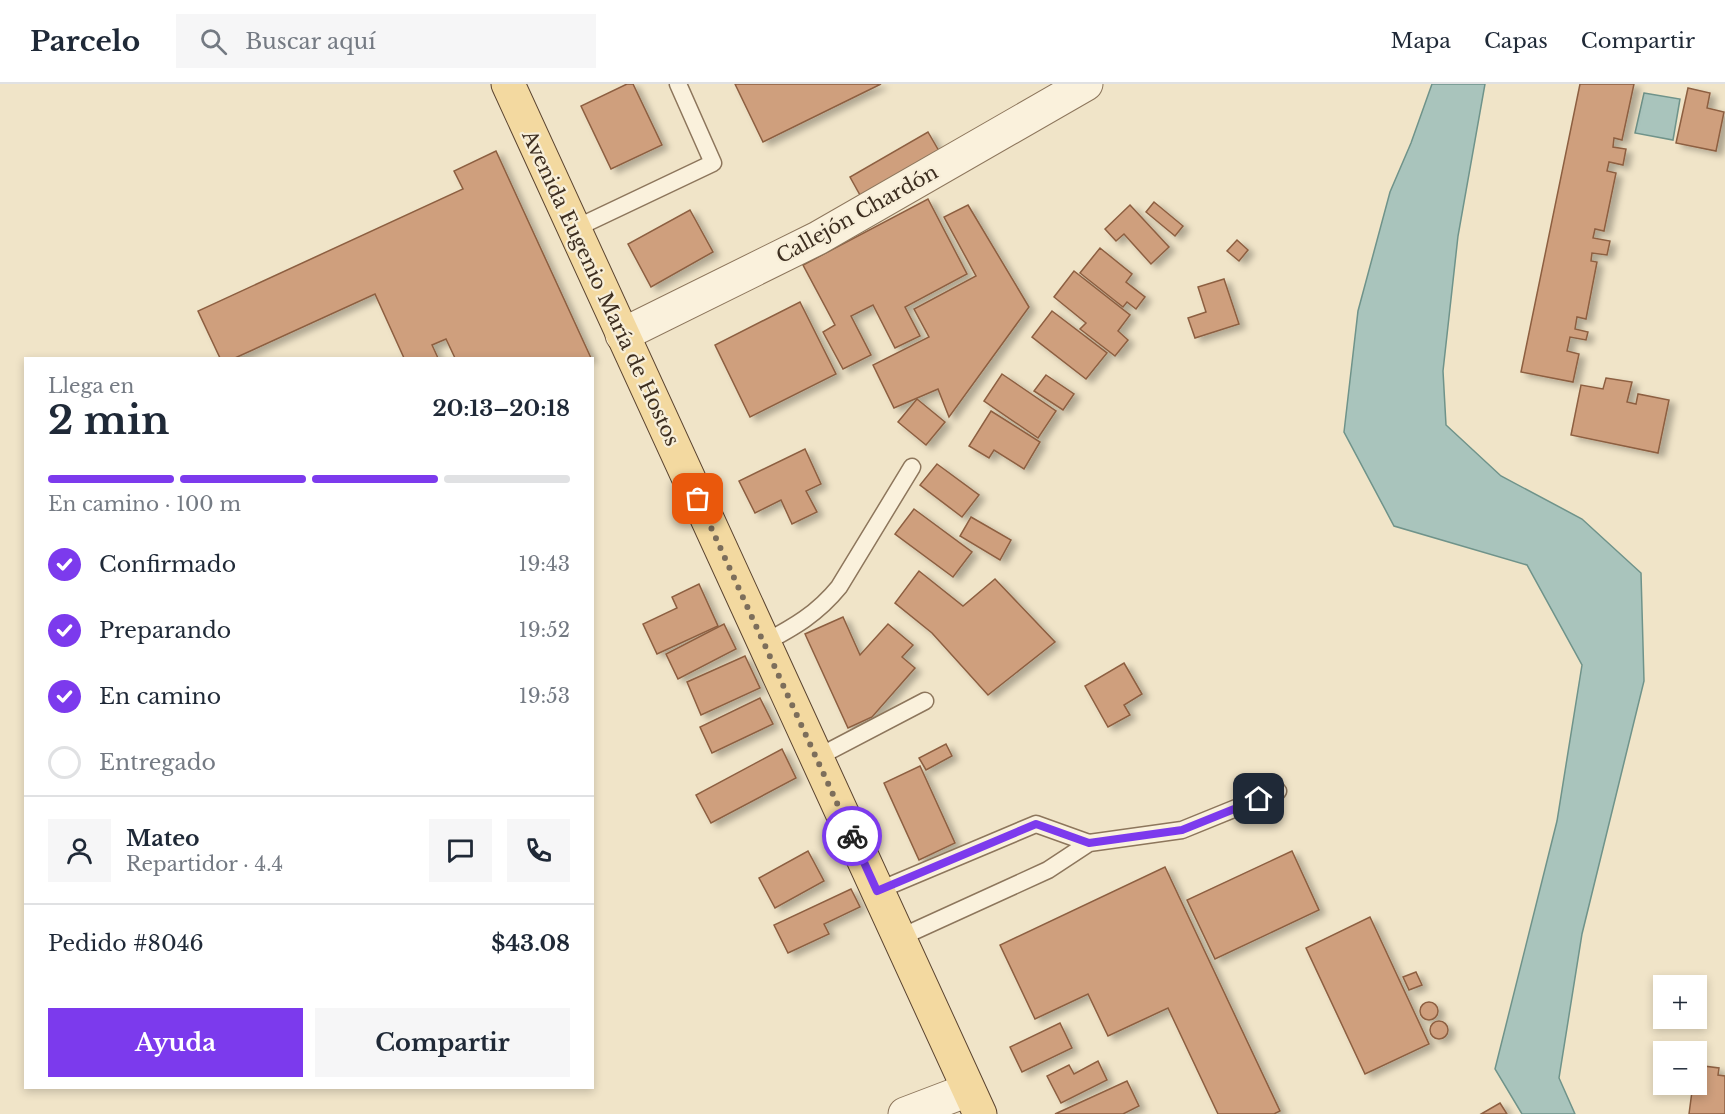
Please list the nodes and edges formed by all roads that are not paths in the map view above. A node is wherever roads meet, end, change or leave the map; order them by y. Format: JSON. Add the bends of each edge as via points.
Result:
{"nodes":[{"id":1,"x":508,"y":84,"type":"edge"},
{"id":2,"x":678,"y":84,"type":"edge"},
{"id":3,"x":1086,"y":84,"type":"edge"},
{"id":4,"x":574,"y":229,"type":"junction"},
{"id":5,"x":622,"y":335,"type":"junction"},
{"id":6,"x":912,"y":467,"type":"dead end"},
{"id":7,"x":764,"y":643,"type":"junction"},
{"id":8,"x":925,"y":701,"type":"dead end"},
{"id":9,"x":816,"y":758,"type":"junction"},
{"id":10,"x":1278,"y":791,"type":"dead end"},
{"id":11,"x":1089,"y":843,"type":"junction"},
{"id":12,"x":877,"y":891,"type":"junction"},
{"id":13,"x":899,"y":938,"type":"junction"},
{"id":14,"x":974,"y":1102,"type":"edge"},
{"id":15,"x":905,"y":1114,"type":"edge"}],
"edges":[{"from":1,"to":4,"type":"main road","name":"Avenida Eugenio María de Hostos"},
{"from":2,"to":4,"type":"lane","via":[[713,163]]},
{"from":3,"to":5,"type":"street","name":"Callejón Chardón","via":[[818,238]]},
{"from":4,"to":5,"type":"main road","name":"Avenida Eugenio María de Hostos"},
{"from":5,"to":7,"type":"main road","name":"Avenida Eugenio María de Hostos"},
{"from":6,"to":7,"type":"lane","via":[[833,594],[803,622]]},
{"from":7,"to":9,"type":"main road","name":"Avenida Eugenio María de Hostos"},
{"from":8,"to":9,"type":"lane"},
{"from":9,"to":12,"type":"main road","name":"Avenida Eugenio María de Hostos"},
{"from":10,"to":11,"type":"lane","via":[[1182,830]]},
{"from":11,"to":12,"type":"lane","via":[[1036,824]]},
{"from":11,"to":13,"type":"lane","via":[[1048,870]]},
{"from":12,"to":13,"type":"main road","name":"Avenida Eugenio María de Hostos"},
{"from":13,"to":14,"type":"main road","name":"Avenida Eugenio María de Hostos"},
{"from":14,"to":15,"type":"street"}]}
